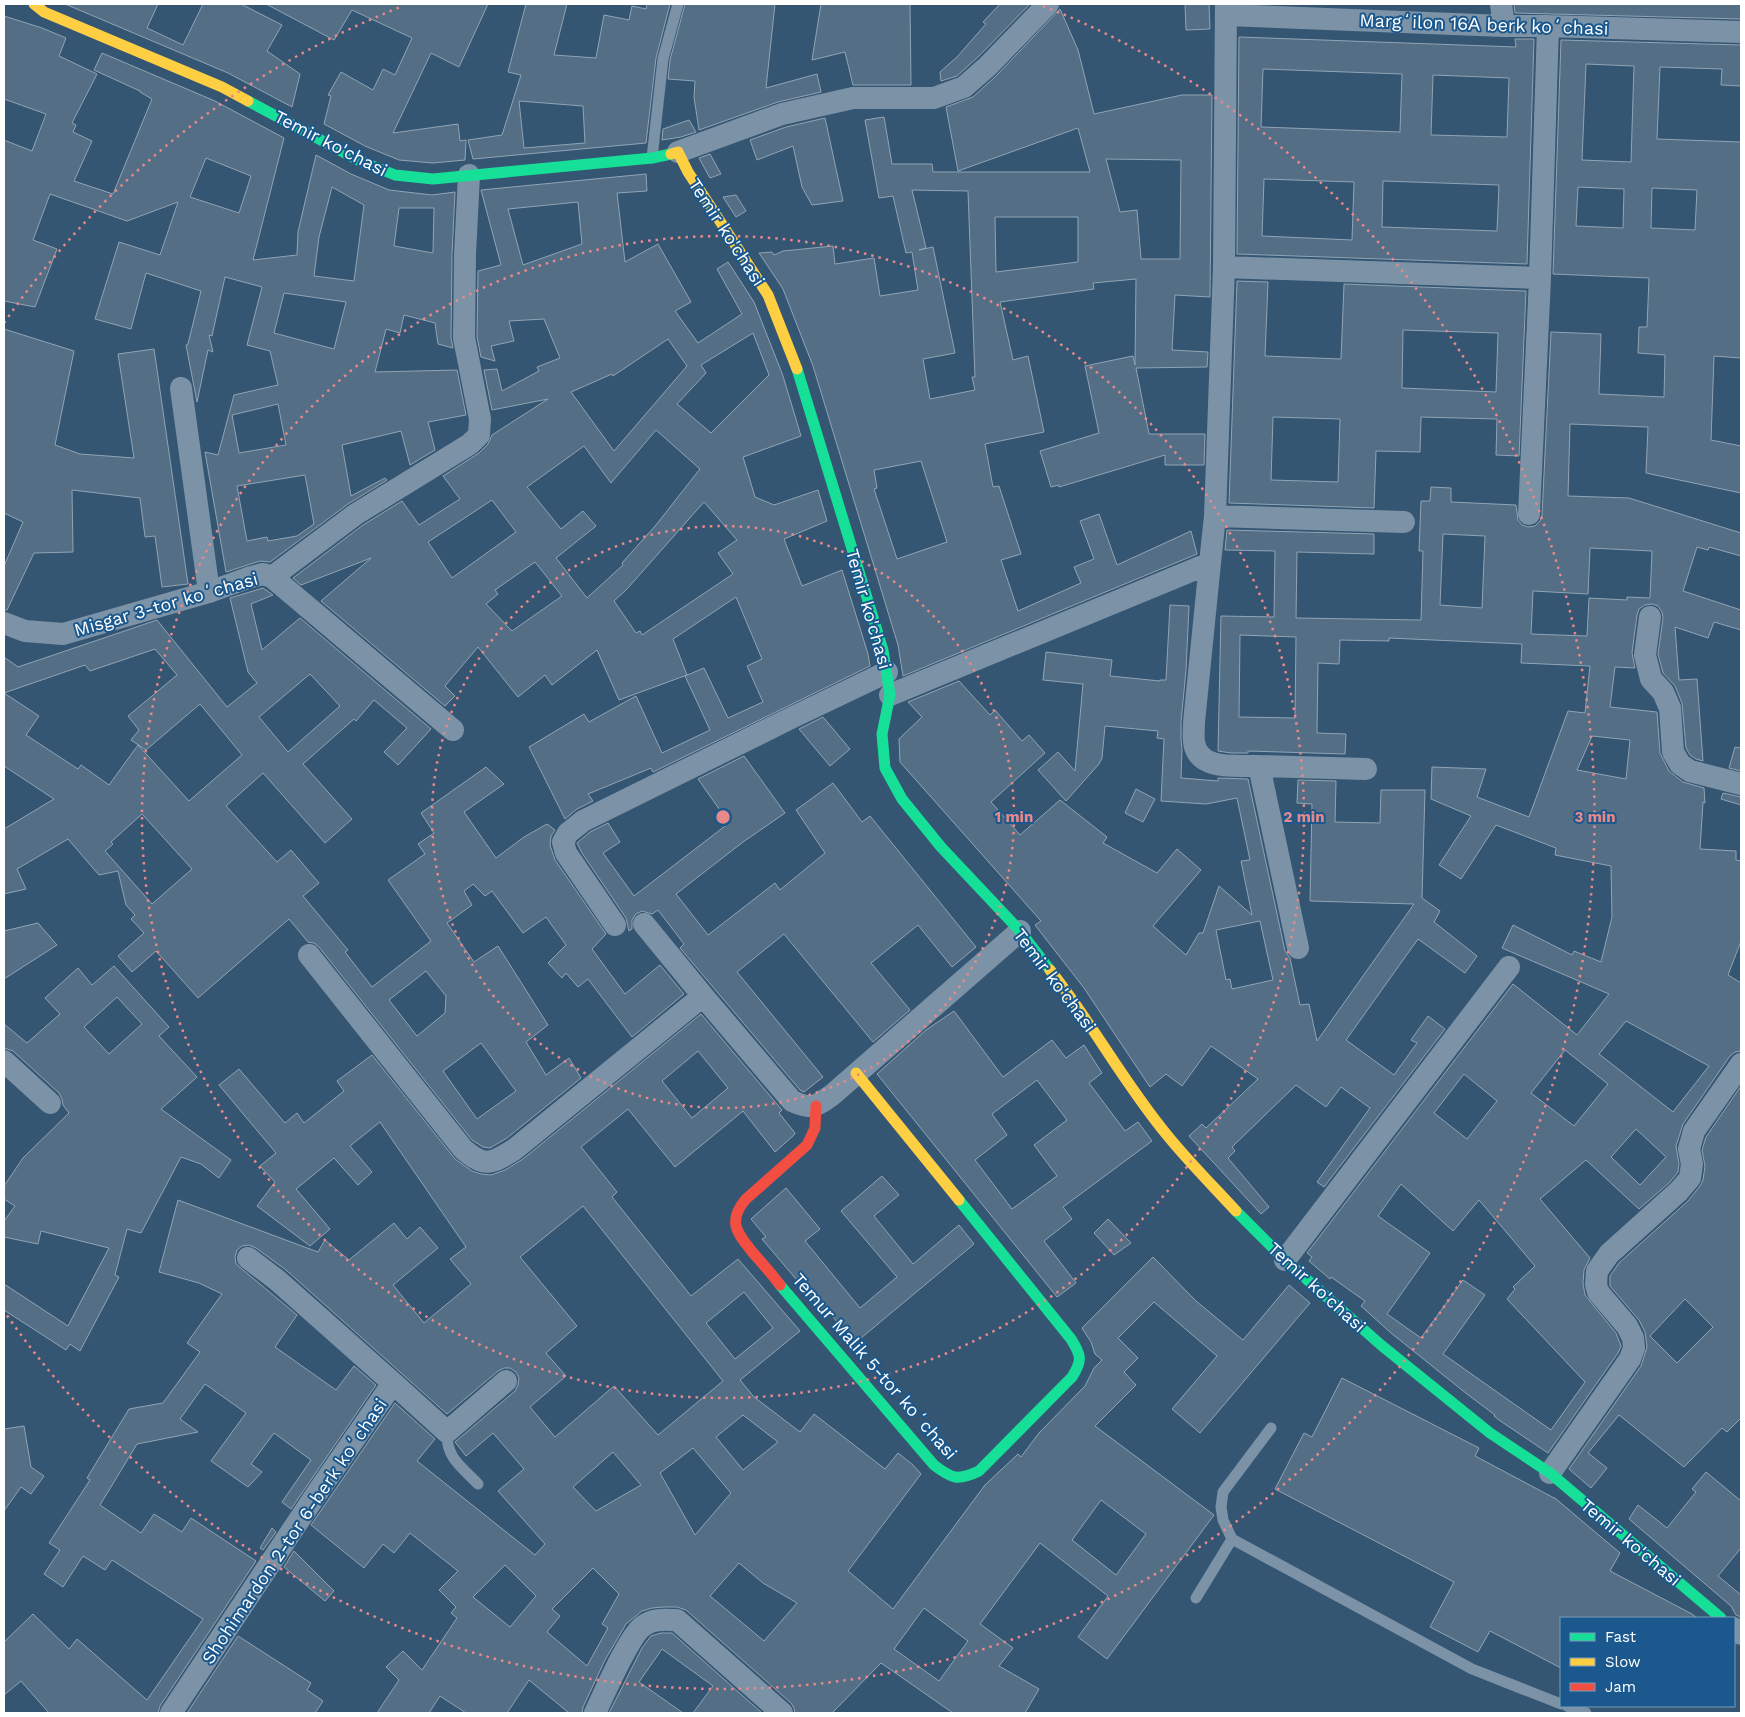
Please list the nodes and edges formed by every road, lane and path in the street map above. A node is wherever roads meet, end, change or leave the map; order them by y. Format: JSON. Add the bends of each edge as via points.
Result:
{"nodes":[{"id":1,"x":678,"y":4,"type":"edge"},
{"id":2,"x":1048,"y":4,"type":"edge"},
{"id":3,"x":1501,"y":4,"type":"edge"},
{"id":4,"x":43,"y":7,"type":"edge"},
{"id":5,"x":1226,"y":10,"type":"edge"},
{"id":6,"x":1504,"y":26,"type":"junction"},
{"id":7,"x":1548,"y":26,"type":"junction"},
{"id":8,"x":1741,"y":32,"type":"edge"},
{"id":9,"x":678,"y":152,"type":"junction"},
{"id":10,"x":652,"y":158,"type":"junction"},
{"id":11,"x":468,"y":175,"type":"junction"},
{"id":12,"x":1224,"y":266,"type":"junction"},
{"id":13,"x":1540,"y":278,"type":"junction"},
{"id":14,"x":181,"y":388,"type":"dead end"},
{"id":15,"x":1529,"y":514,"type":"dead end"},
{"id":16,"x":1215,"y":516,"type":"junction"},
{"id":17,"x":1404,"y":522,"type":"dead end"},
{"id":18,"x":1210,"y":562,"type":"junction"},
{"id":19,"x":272,"y":577,"type":"junction"},
{"id":20,"x":209,"y":592,"type":"junction"},
{"id":21,"x":1650,"y":617,"type":"dead end"},
{"id":22,"x":4,"y":623,"type":"edge"},
{"id":23,"x":887,"y":672,"type":"junction"},
{"id":24,"x":890,"y":695,"type":"junction"},
{"id":25,"x":452,"y":730,"type":"dead end"},
{"id":26,"x":1259,"y":766,"type":"junction"},
{"id":27,"x":1366,"y":769,"type":"dead end"},
{"id":28,"x":1741,"y":784,"type":"edge"},
{"id":29,"x":644,"y":924,"type":"dead end"},
{"id":30,"x":615,"y":925,"type":"dead end"},
{"id":31,"x":1020,"y":931,"type":"junction"},
{"id":32,"x":1298,"y":948,"type":"dead end"},
{"id":33,"x":309,"y":955,"type":"dead end"},
{"id":34,"x":1509,"y":967,"type":"dead end"},
{"id":35,"x":702,"y":996,"type":"junction"},
{"id":36,"x":4,"y":1061,"type":"edge"},
{"id":37,"x":1741,"y":1064,"type":"edge"},
{"id":38,"x":856,"y":1073,"type":"junction"},
{"id":39,"x":50,"y":1103,"type":"dead end"},
{"id":40,"x":816,"y":1106,"type":"junction"},
{"id":41,"x":248,"y":1258,"type":"dead end"},
{"id":42,"x":1285,"y":1260,"type":"junction"},
{"id":43,"x":506,"y":1381,"type":"dead end"},
{"id":44,"x":393,"y":1383,"type":"junction"},
{"id":45,"x":1271,"y":1428,"type":"dead end"},
{"id":46,"x":447,"y":1432,"type":"junction"},
{"id":47,"x":1550,"y":1473,"type":"junction"},
{"id":48,"x":478,"y":1484,"type":"dead end"},
{"id":49,"x":1232,"y":1540,"type":"junction"},
{"id":50,"x":1196,"y":1598,"type":"dead end"},
{"id":51,"x":1720,"y":1617,"type":"edge"},
{"id":52,"x":1560,"y":1704,"type":"edge"},
{"id":53,"x":1570,"y":1707,"type":"edge"},
{"id":54,"x":171,"y":1713,"type":"edge"},
{"id":55,"x":595,"y":1713,"type":"edge"},
{"id":56,"x":782,"y":1713,"type":"edge"},
{"id":57,"x":1586,"y":1713,"type":"edge"}],
"edges":[{"from":1,"to":10,"type":"lane","via":[[663,59]]},
{"from":2,"to":9,"type":"street","via":[[964,87],[934,98],[853,98],[782,114]]},
{"from":3,"to":6,"type":"street"},
{"from":4,"to":11,"type":"street","name":"Temir ko'chasi","via":[[222,87],[358,160],[395,175],[433,179]]},
{"from":5,"to":6,"type":"street","name":"Margʻilon 16А berk koʻchasi"},
{"from":5,"to":12,"type":"street"},
{"from":6,"to":7,"type":"street","name":"Margʻilon 16А berk koʻchasi"},
{"from":7,"to":8,"type":"street","name":"Margʻilon 16А berk koʻchasi"},
{"from":7,"to":13,"type":"street"},
{"from":9,"to":10,"type":"street","name":"Temir ko'chasi"},
{"from":9,"to":23,"type":"street","name":"Temir ko'chasi","via":[[768,296],[798,371]]},
{"from":10,"to":11,"type":"street","name":"Temir ko'chasi"},
{"from":11,"to":19,"type":"street","via":[[464,338],[480,419],[478,435],[470,444],[356,514]]},
{"from":12,"to":13,"type":"street"},
{"from":12,"to":16,"type":"street"},
{"from":13,"to":15,"type":"street"},
{"from":14,"to":20,"type":"street"},
{"from":16,"to":17,"type":"street"},
{"from":16,"to":18,"type":"street"},
{"from":18,"to":24,"type":"street"},
{"from":18,"to":26,"type":"street","via":[[1194,743],[1198,753],[1208,762]]},
{"from":19,"to":20,"type":"street","name":"Misgar 3-tor koʻchasi","via":[[263,574]]},
{"from":19,"to":25,"type":"street","name":"Misgar 3-tor koʻchasi"},
{"from":20,"to":22,"type":"street","name":"Misgar 3-tor koʻchasi","via":[[63,634],[25,631]]},
{"from":21,"to":28,"type":"street","via":[[1645,655],[1651,679],[1663,692],[1670,708],[1672,752],[1690,771]]},
{"from":23,"to":24,"type":"street","name":"Temir ko'chasi"},
{"from":23,"to":30,"type":"street","via":[[583,821],[568,833],[563,842],[566,853]]},
{"from":24,"to":31,"type":"street","name":"Temir ko'chasi","via":[[882,734],[885,768],[902,799],[941,847]]},
{"from":26,"to":27,"type":"street"},
{"from":26,"to":32,"type":"street"},
{"from":29,"to":35,"type":"street"},
{"from":31,"to":38,"type":"street"},
{"from":31,"to":42,"type":"street","name":"Temir ko'chasi","via":[[1072,998],[1123,1076],[1167,1135]]},
{"from":33,"to":35,"type":"street","via":[[462,1148],[476,1160],[488,1162],[516,1149]]},
{"from":34,"to":42,"type":"street"},
{"from":35,"to":40,"type":"street","via":[[792,1101],[804,1107]]},
{"from":36,"to":39,"type":"street"},
{"from":37,"to":47,"type":"street","via":[[1694,1131],[1689,1149],[1690,1178],[1610,1254],[1597,1271],[1598,1292],[1627,1326],[1634,1348],[1630,1359]]},
{"from":38,"to":40,"type":"street"},
{"from":38,"to":40,"type":"street","name":"Temur Malik 5-tor koʻchasi","via":[[1080,1354],[1080,1365],[1072,1377],[979,1472],[965,1478],[951,1478],[934,1465],[738,1235],[734,1222],[737,1208],[806,1145],[815,1128]]},
{"from":41,"to":44,"type":"street","name":"Shohimardon 2-tor 6-berk koʻchasi"},
{"from":42,"to":47,"type":"street","name":"Temir ko'chasi","via":[[1381,1345],[1490,1432]]},
{"from":43,"to":46,"type":"street"},
{"from":44,"to":46,"type":"street"},
{"from":44,"to":54,"type":"street","name":"Shohimardon 2-tor 6-berk koʻchasi"},
{"from":45,"to":49,"type":"lane","via":[[1223,1492],[1223,1520]]},
{"from":46,"to":48,"type":"lane","via":[[449,1452]]},
{"from":47,"to":51,"type":"street","name":"Temir ko'chasi"},
{"from":49,"to":50,"type":"lane"},
{"from":49,"to":52,"type":"lane","via":[[1472,1669]]},
{"from":53,"to":57,"type":"lane"},
{"from":55,"to":56,"type":"street","via":[[629,1645],[643,1626],[658,1619],[677,1620]]}]}
